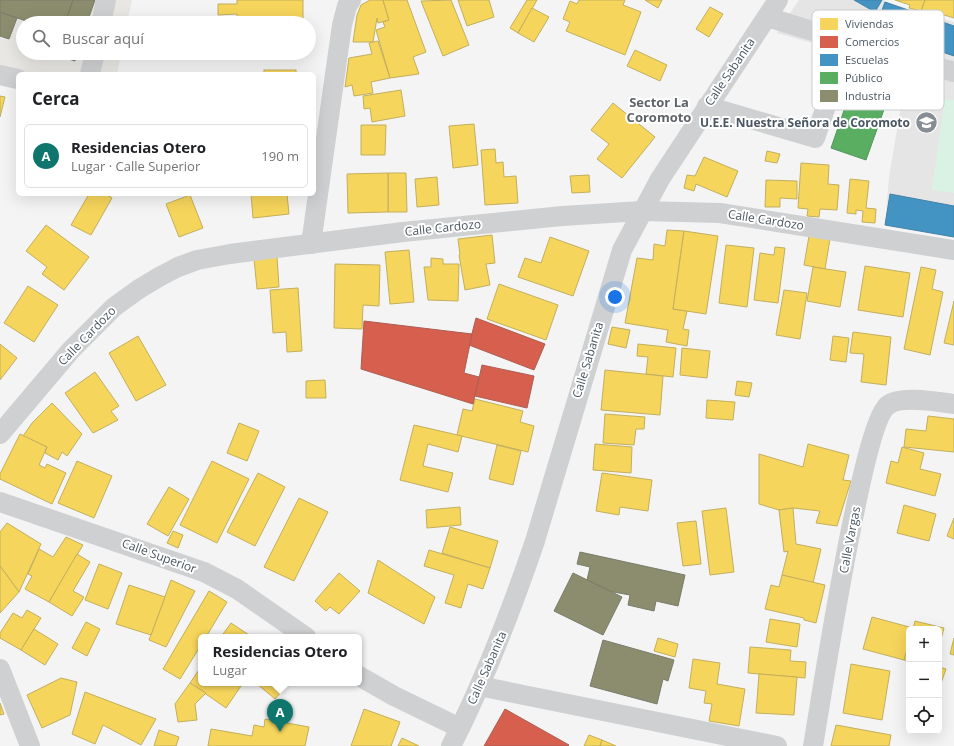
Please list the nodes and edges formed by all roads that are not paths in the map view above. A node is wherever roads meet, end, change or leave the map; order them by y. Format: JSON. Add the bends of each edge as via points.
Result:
{"nodes":[{"id":1,"x":106,"y":0,"type":"edge"},
{"id":2,"x":352,"y":0,"type":"edge"},
{"id":3,"x":769,"y":6,"type":"edge"},
{"id":4,"x":103,"y":16,"type":"edge"},
{"id":5,"x":812,"y":25,"type":"edge"},
{"id":6,"x":93,"y":60,"type":"edge"},
{"id":7,"x":944,"y":69,"type":"edge"},
{"id":8,"x":90,"y":72,"type":"edge"},
{"id":9,"x":954,"y":72,"type":"edge"},
{"id":10,"x":0,"y":75,"type":"edge"},
{"id":11,"x":16,"y":79,"type":"edge"},
{"id":12,"x":707,"y":106,"type":"junction"},
{"id":13,"x":825,"y":110,"type":"edge"},
{"id":14,"x":642,"y":212,"type":"junction"},
{"id":15,"x":311,"y":244,"type":"junction"},
{"id":16,"x":954,"y":250,"type":"edge"},
{"id":17,"x":954,"y":404,"type":"edge"},
{"id":18,"x":0,"y":434,"type":"edge"},
{"id":19,"x":0,"y":502,"type":"edge"},
{"id":20,"x":302,"y":634,"type":"edge"},
{"id":21,"x":0,"y":670,"type":"edge"},
{"id":22,"x":362,"y":678,"type":"edge"},
{"id":23,"x":479,"y":686,"type":"junction"},
{"id":24,"x":460,"y":728,"type":"junction"},
{"id":25,"x":30,"y":746,"type":"edge"},
{"id":26,"x":451,"y":746,"type":"edge"},
{"id":27,"x":777,"y":746,"type":"edge"},
{"id":28,"x":813,"y":746,"type":"edge"}],
"edges":[{"from":1,"to":4,"type":"street"},
{"from":2,"to":15,"type":"street","via":[[347,6],[342,24]]},
{"from":3,"to":5,"type":"street"},
{"from":3,"to":12,"type":"street","name":"Calle Sabanita"},
{"from":6,"to":8,"type":"street"},
{"from":7,"to":9,"type":"street"},
{"from":10,"to":11,"type":"street"},
{"from":12,"to":13,"type":"street","via":[[815,138]]},
{"from":12,"to":14,"type":"street","name":"Calle Sabanita"},
{"from":14,"to":15,"type":"street","name":"Calle Cardozo","via":[[555,217]]},
{"from":14,"to":16,"type":"street","name":"Calle Cardozo","via":[[720,213]]},
{"from":14,"to":23,"type":"street","name":"Calle Sabanita","via":[[622,250],[535,541],[507,622]]},
{"from":15,"to":18,"type":"street","name":"Calle Cardozo","via":[[197,260],[178,267],[139,289],[94,325]]},
{"from":17,"to":28,"type":"street","name":"Calle Vargas","via":[[900,401],[888,405],[878,422],[859,491]]},
{"from":19,"to":20,"type":"street","name":"Calle Superior","via":[[204,572],[238,589]]},
{"from":21,"to":25,"type":"street"},
{"from":22,"to":24,"type":"street"},
{"from":23,"to":24,"type":"street","name":"Calle Sabanita"},
{"from":23,"to":27,"type":"street"},
{"from":24,"to":26,"type":"street","name":"Calle Sabanita"}]}
